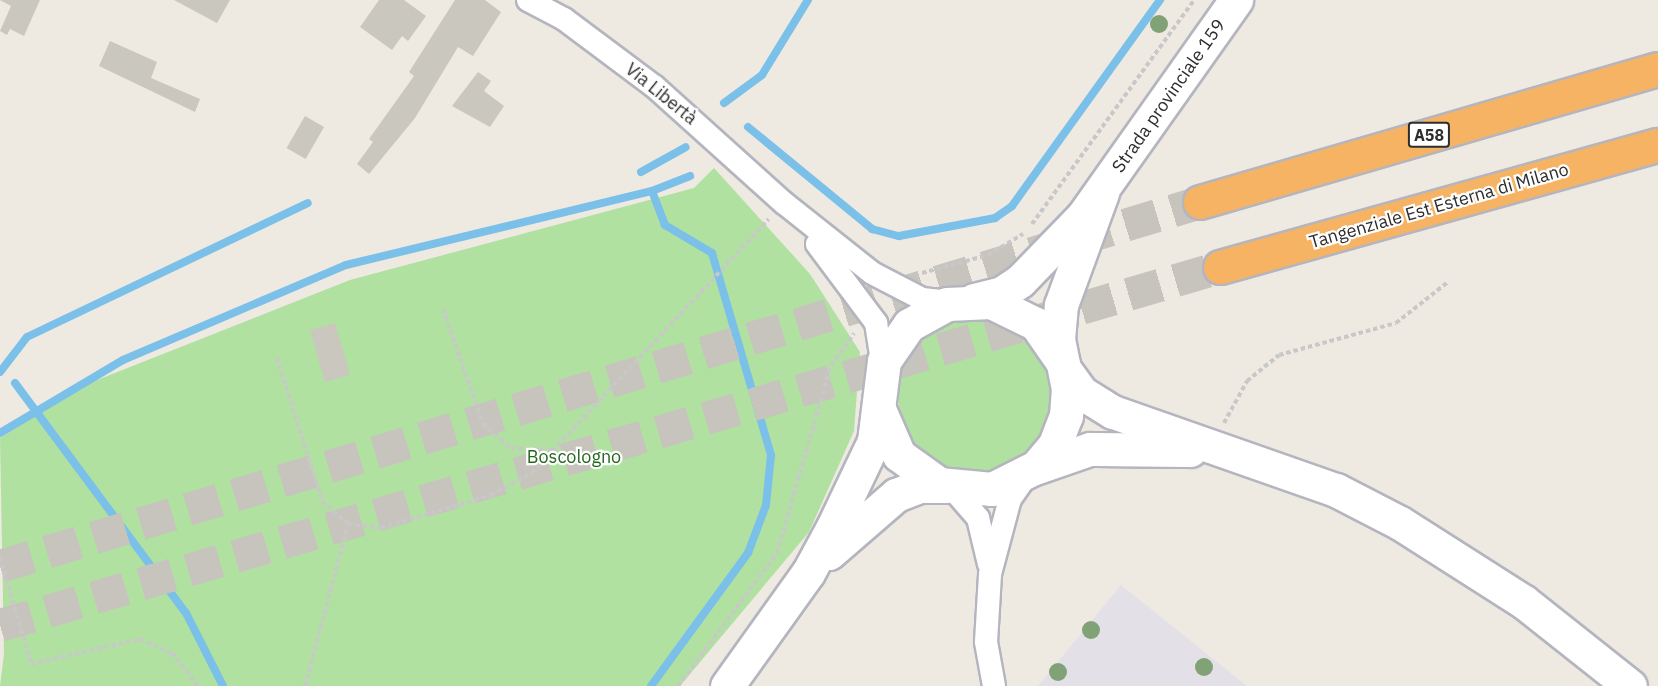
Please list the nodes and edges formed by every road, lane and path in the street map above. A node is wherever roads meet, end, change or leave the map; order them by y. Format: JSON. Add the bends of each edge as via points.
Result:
{"nodes":[{"id":1,"x":528,"y":0,"type":"edge"},
{"id":2,"x":1236,"y":0,"type":"edge"},
{"id":3,"x":1658,"y":69,"type":"edge"},
{"id":4,"x":1658,"y":145,"type":"edge"},
{"id":5,"x":1102,"y":193,"type":"junction"},
{"id":6,"x":1200,"y":202,"type":"tunnel mouth"},
{"id":7,"x":784,"y":203,"type":"junction"},
{"id":8,"x":1220,"y":267,"type":"tunnel mouth"},
{"id":9,"x":1448,"y":282,"type":"dead end"},
{"id":10,"x":964,"y":301,"type":"junction"},
{"id":11,"x":442,"y":309,"type":"dead end"},
{"id":12,"x":277,"y":358,"type":"dead end"},
{"id":13,"x":1064,"y":366,"type":"junction"},
{"id":14,"x":883,"y":368,"type":"junction"},
{"id":15,"x":879,"y":401,"type":"junction"},
{"id":16,"x":557,"y":450,"type":"junction"},
{"id":17,"x":1221,"y":452,"type":"junction"},
{"id":18,"x":1031,"y":471,"type":"junction"},
{"id":19,"x":949,"y":487,"type":"junction"},
{"id":20,"x":348,"y":524,"type":"junction"},
{"id":21,"x":0,"y":557,"type":"edge"},
{"id":22,"x":808,"y":573,"type":"junction"},
{"id":23,"x":990,"y":574,"type":"junction"},
{"id":24,"x":198,"y":686,"type":"edge"},
{"id":25,"x":305,"y":686,"type":"edge"},
{"id":26,"x":727,"y":686,"type":"edge"},
{"id":27,"x":994,"y":686,"type":"edge"},
{"id":28,"x":1630,"y":686,"type":"edge"}],
"edges":[{"from":1,"to":7,"type":"street","name":"Via Libertà","via":[[564,19],[655,87]]},
{"from":2,"to":5,"type":"street","name":"Strada provinciale 159"},
{"from":3,"to":6,"type":"highway","number":"A58"},
{"from":4,"to":8,"type":"highway","name":"Tangenziale Est Esterna di Milano"},
{"from":5,"to":10,"type":"street","name":"Strada provinciale 159","via":[[1020,281],[1002,293]]},
{"from":5,"to":13,"type":"street","name":"Strada provinciale 159","via":[[1063,295],[1058,339]]},
{"from":7,"to":10,"type":"street","via":[[897,289]]},
{"from":7,"to":14,"type":"street","via":[[867,308],[880,334]]},
{"from":7,"to":16,"type":"path"},
{"from":9,"to":17,"type":"path","via":[[1396,323],[1300,347],[1260,366],[1236,398]]},
{"from":10,"to":13,"type":"street","name":"Strada provinciale 159","via":[[1026,316],[1048,337]]},
{"from":10,"to":14,"type":"street","name":"Strada provinciale 159","via":[[909,325]]},
{"from":11,"to":16,"type":"path","via":[[483,424],[511,448]]},
{"from":12,"to":20,"type":"path","via":[[319,494],[333,515]]},
{"from":13,"to":17,"type":"street","via":[[1076,388],[1104,408]]},
{"from":13,"to":18,"type":"street","name":"Strada provinciale 159","via":[[1068,399],[1064,425],[1052,449]]},
{"from":14,"to":15,"type":"street","name":"Strada provinciale 159"},
{"from":15,"to":19,"type":"street","name":"Strada provinciale 159","via":[[884,428],[899,455],[919,473]]},
{"from":15,"to":22,"type":"street","name":"Strada provinciale 159","via":[[867,459]]},
{"from":16,"to":20,"type":"path","via":[[532,473],[491,495],[381,528]]},
{"from":17,"to":18,"type":"street","via":[[1090,449]]},
{"from":17,"to":28,"type":"street","via":[[1336,490],[1400,522],[1515,596]]},
{"from":18,"to":19,"type":"street","name":"Strada provinciale 159","via":[[992,489]]},
{"from":18,"to":23,"type":"street","via":[[1010,499]]},
{"from":19,"to":22,"type":"street","name":"Strada provinciale 159","via":[[919,486],[889,500]]},
{"from":19,"to":23,"type":"street","via":[[978,518]]},
{"from":20,"to":25,"type":"path"},
{"from":21,"to":24,"type":"path","via":[[31,664],[140,639],[172,653]]},
{"from":22,"to":26,"type":"street","name":"Strada provinciale 159"},
{"from":23,"to":27,"type":"street","via":[[986,642]]}]}
